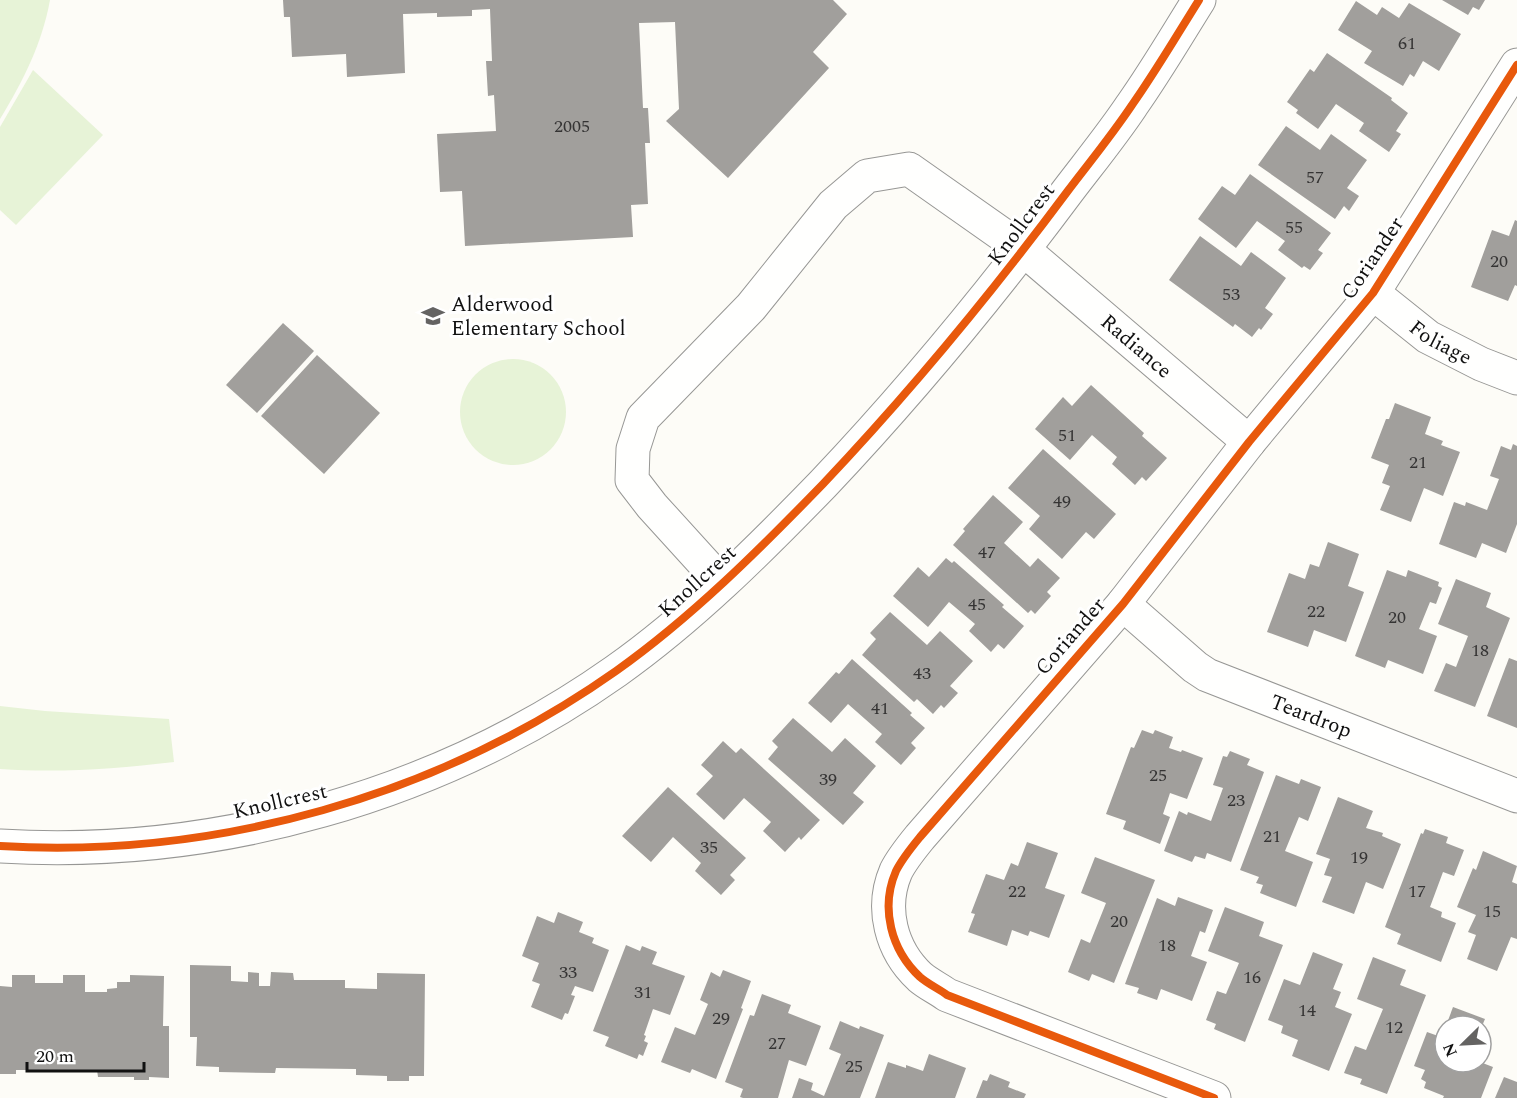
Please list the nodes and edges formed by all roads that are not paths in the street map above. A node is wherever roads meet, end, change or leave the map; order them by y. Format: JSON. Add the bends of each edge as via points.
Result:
{"nodes":[{"id":1,"x":1199,"y":0,"type":"edge"},
{"id":2,"x":1517,"y":65,"type":"edge"},
{"id":3,"x":1024,"y":250,"type":"junction"},
{"id":4,"x":1373,"y":293,"type":"junction"},
{"id":5,"x":1517,"y":378,"type":"edge"},
{"id":6,"x":1249,"y":442,"type":"junction"},
{"id":7,"x":722,"y":583,"type":"junction"},
{"id":8,"x":1123,"y":604,"type":"junction"},
{"id":9,"x":1517,"y":796,"type":"edge"},
{"id":10,"x":0,"y":846,"type":"edge"},
{"id":11,"x":1214,"y":1098,"type":"edge"}],
"edges":[{"from":1,"to":3,"type":"street","name":"Knollcrest","via":[[1132,105]]},
{"from":2,"to":4,"type":"street","name":"Coriander"},
{"from":3,"to":6,"type":"street","name":"Radiance"},
{"from":3,"to":7,"type":"street","name":"Knollcrest","via":[[863,442]]},
{"from":3,"to":7,"type":"street","name":"Radiance","via":[[909,169],[867,176],[834,205],[751,307],[643,418],[633,449],[632,480]]},
{"from":4,"to":5,"type":"street","name":"Foliage","via":[[1428,337]]},
{"from":4,"to":6,"type":"street","name":"Coriander"},
{"from":6,"to":8,"type":"street","name":"Coriander"},
{"from":7,"to":10,"type":"street","name":"Knollcrest","via":[[652,644],[574,699],[486,747],[392,788],[281,822],[166,842]]},
{"from":8,"to":9,"type":"street","name":"Teardrop","via":[[1207,675]]},
{"from":8,"to":11,"type":"street","name":"Coriander","via":[[908,852],[892,880],[888,915],[903,956],[921,978],[947,995]]}]}
